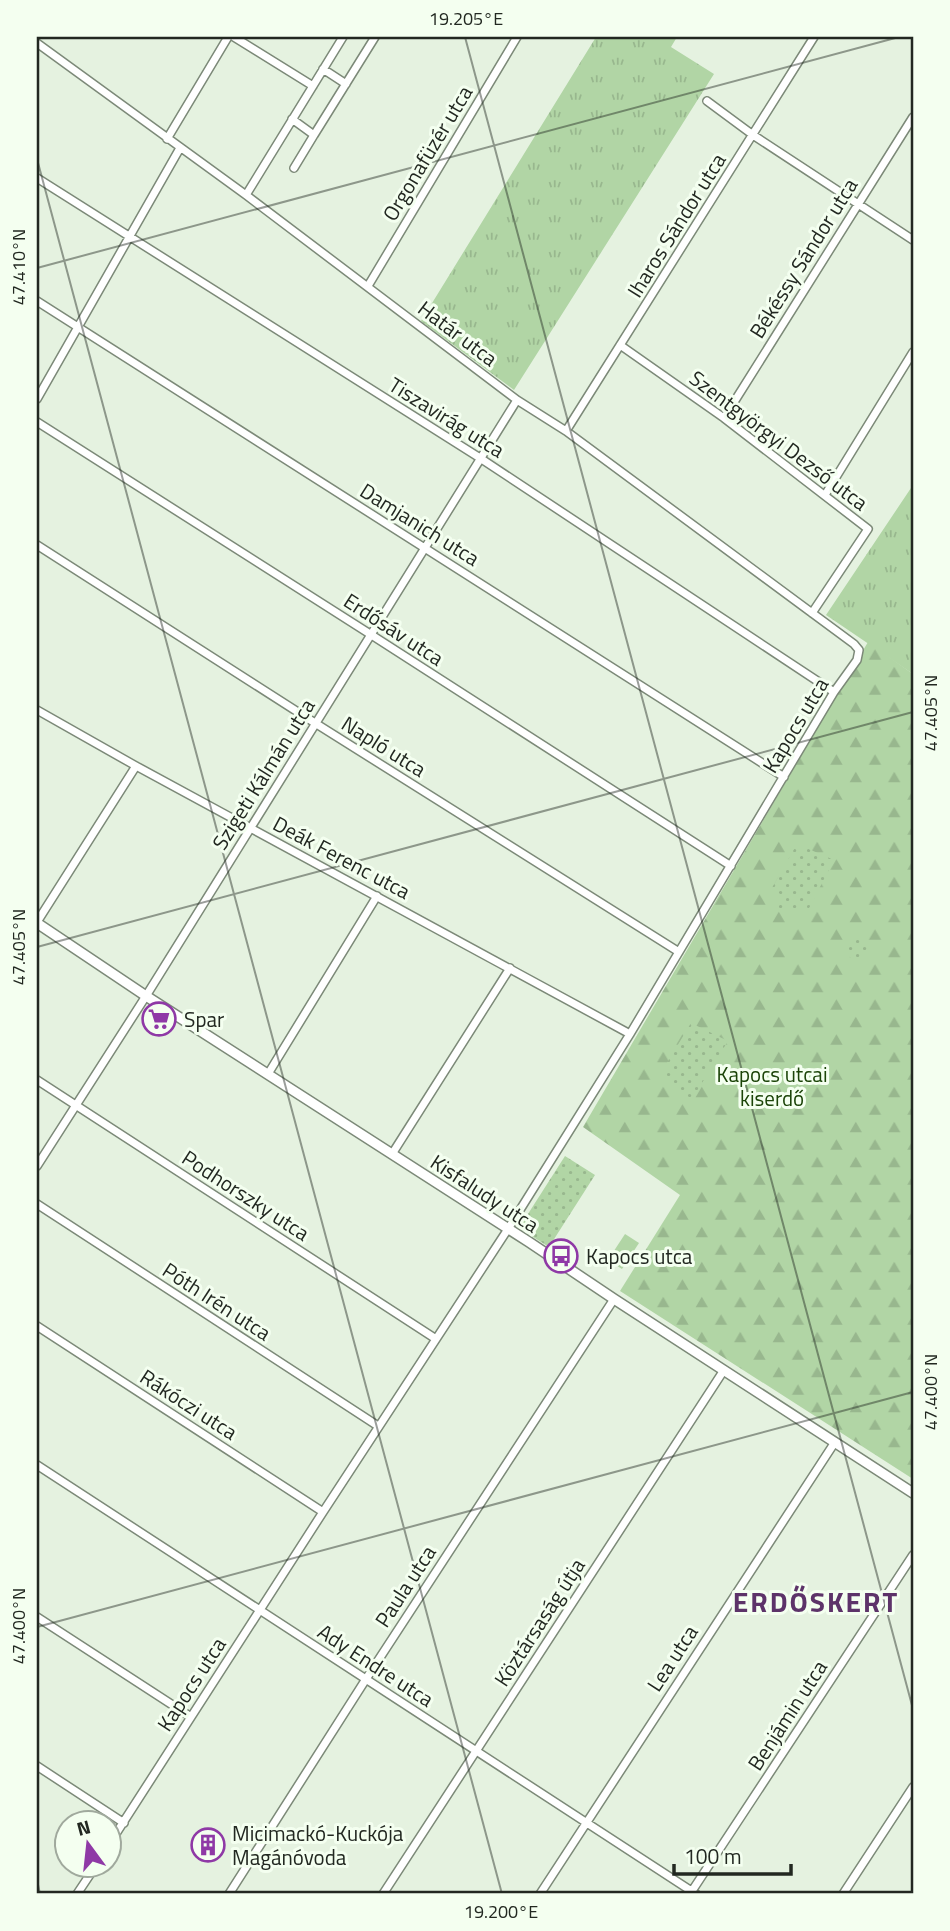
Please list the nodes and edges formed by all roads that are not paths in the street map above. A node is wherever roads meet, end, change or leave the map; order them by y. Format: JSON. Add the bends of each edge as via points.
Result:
{"nodes":[{"id":1,"x":228,"y":37,"type":"edge"},
{"id":2,"x":234,"y":37,"type":"edge"},
{"id":3,"x":343,"y":37,"type":"edge"},
{"id":4,"x":375,"y":37,"type":"edge"},
{"id":5,"x":517,"y":37,"type":"edge"},
{"id":6,"x":814,"y":37,"type":"edge"},
{"id":7,"x":37,"y":43,"type":"edge"},
{"id":8,"x":323,"y":69,"type":"junction"},
{"id":9,"x":346,"y":84,"type":"junction"},
{"id":10,"x":313,"y":86,"type":"junction"},
{"id":11,"x":707,"y":101,"type":"dead end"},
{"id":12,"x":913,"y":117,"type":"edge"},
{"id":13,"x":292,"y":120,"type":"junction"},
{"id":14,"x":314,"y":135,"type":"junction"},
{"id":15,"x":753,"y":135,"type":"junction"},
{"id":16,"x":167,"y":139,"type":"junction"},
{"id":17,"x":180,"y":148,"type":"junction"},
{"id":18,"x":294,"y":169,"type":"dead end"},
{"id":19,"x":37,"y":177,"type":"edge"},
{"id":20,"x":246,"y":195,"type":"junction"},
{"id":21,"x":858,"y":203,"type":"junction"},
{"id":22,"x":129,"y":237,"type":"junction"},
{"id":23,"x":913,"y":240,"type":"edge"},
{"id":24,"x":368,"y":286,"type":"junction"},
{"id":25,"x":37,"y":301,"type":"edge"},
{"id":26,"x":78,"y":328,"type":"junction"},
{"id":27,"x":620,"y":345,"type":"junction"},
{"id":28,"x":913,"y":352,"type":"edge"},
{"id":29,"x":37,"y":400,"type":"edge"},
{"id":30,"x":517,"y":400,"type":"junction"},
{"id":31,"x":723,"y":418,"type":"junction"},
{"id":32,"x":37,"y":422,"type":"edge"},
{"id":33,"x":566,"y":431,"type":"junction"},
{"id":34,"x":480,"y":458,"type":"junction"},
{"id":35,"x":825,"y":495,"type":"junction"},
{"id":36,"x":37,"y":545,"type":"edge"},
{"id":37,"x":426,"y":547,"type":"junction"},
{"id":38,"x":812,"y":613,"type":"junction"},
{"id":39,"x":370,"y":634,"type":"junction"},
{"id":40,"x":859,"y":650,"type":"joint"},
{"id":41,"x":834,"y":692,"type":"junction"},
{"id":42,"x":37,"y":710,"type":"edge"},
{"id":43,"x":315,"y":723,"type":"junction"},
{"id":44,"x":136,"y":766,"type":"junction"},
{"id":45,"x":784,"y":777,"type":"junction"},
{"id":46,"x":250,"y":827,"type":"junction"},
{"id":47,"x":731,"y":866,"type":"junction"},
{"id":48,"x":377,"y":896,"type":"junction"},
{"id":49,"x":37,"y":923,"type":"edge"},
{"id":50,"x":679,"y":952,"type":"junction"},
{"id":51,"x":510,"y":968,"type":"junction"},
{"id":52,"x":146,"y":996,"type":"junction"},
{"id":53,"x":630,"y":1034,"type":"junction"},
{"id":54,"x":268,"y":1074,"type":"junction"},
{"id":55,"x":37,"y":1080,"type":"edge"},
{"id":56,"x":75,"y":1105,"type":"junction"},
{"id":57,"x":392,"y":1154,"type":"junction"},
{"id":58,"x":37,"y":1166,"type":"edge"},
{"id":59,"x":37,"y":1204,"type":"edge"},
{"id":60,"x":508,"y":1229,"type":"junction"},
{"id":61,"x":614,"y":1299,"type":"junction"},
{"id":62,"x":37,"y":1326,"type":"edge"},
{"id":63,"x":436,"y":1339,"type":"junction"},
{"id":64,"x":724,"y":1370,"type":"junction"},
{"id":65,"x":378,"y":1426,"type":"junction"},
{"id":66,"x":835,"y":1442,"type":"junction"},
{"id":67,"x":37,"y":1465,"type":"edge"},
{"id":68,"x":913,"y":1493,"type":"edge"},
{"id":69,"x":323,"y":1512,"type":"junction"},
{"id":70,"x":913,"y":1555,"type":"edge"},
{"id":71,"x":259,"y":1610,"type":"junction"},
{"id":72,"x":37,"y":1616,"type":"edge"},
{"id":73,"x":366,"y":1679,"type":"junction"},
{"id":74,"x":191,"y":1717,"type":"junction"},
{"id":75,"x":476,"y":1751,"type":"junction"},
{"id":76,"x":37,"y":1766,"type":"edge"},
{"id":77,"x":913,"y":1787,"type":"edge"},
{"id":78,"x":586,"y":1822,"type":"junction"},
{"id":79,"x":124,"y":1823,"type":"junction"},
{"id":80,"x":122,"y":1826,"type":"edge"},
{"id":81,"x":88,"y":1878,"type":"edge"},
{"id":82,"x":692,"y":1893,"type":"edge"},
{"id":83,"x":77,"y":1894,"type":"edge"},
{"id":84,"x":229,"y":1894,"type":"edge"},
{"id":85,"x":383,"y":1894,"type":"edge"},
{"id":86,"x":540,"y":1894,"type":"edge"},
{"id":87,"x":843,"y":1894,"type":"edge"}],
"edges":[{"from":1,"to":16,"type":"street"},
{"from":2,"to":10,"type":"street"},
{"from":3,"to":8,"type":"street"},
{"from":4,"to":9,"type":"street"},
{"from":5,"to":24,"type":"street","name":"Orgonafüzér utca"},
{"from":6,"to":15,"type":"street","name":"Iharos Sándor utca"},
{"from":7,"to":16,"type":"street","name":"Határ utca"},
{"from":8,"to":9,"type":"street"},
{"from":8,"to":10,"type":"street"},
{"from":9,"to":14,"type":"street"},
{"from":10,"to":13,"type":"street"},
{"from":11,"to":15,"type":"street"},
{"from":12,"to":21,"type":"street","name":"Békéssy Sándor utca"},
{"from":13,"to":14,"type":"street"},
{"from":13,"to":20,"type":"street"},
{"from":14,"to":18,"type":"street"},
{"from":15,"to":21,"type":"street"},
{"from":15,"to":27,"type":"street","name":"Iharos Sándor utca"},
{"from":16,"to":17,"type":"street","name":"Határ utca"},
{"from":17,"to":20,"type":"street","name":"Határ utca"},
{"from":17,"to":22,"type":"street"},
{"from":19,"to":22,"type":"street","name":"Tiszavirág utca"},
{"from":20,"to":24,"type":"street","name":"Határ utca"},
{"from":21,"to":23,"type":"street"},
{"from":21,"to":31,"type":"street","name":"Békéssy Sándor utca"},
{"from":22,"to":26,"type":"street"},
{"from":22,"to":34,"type":"street","name":"Tiszavirág utca"},
{"from":24,"to":30,"type":"street","name":"Határ utca"},
{"from":25,"to":26,"type":"street","name":"Damjanich utca"},
{"from":26,"to":29,"type":"street"},
{"from":26,"to":37,"type":"street","name":"Damjanich utca"},
{"from":27,"to":31,"type":"street","name":"Szentgyörgyi Dezső utca"},
{"from":27,"to":33,"type":"street","name":"Iharos Sándor utca"},
{"from":28,"to":35,"type":"street"},
{"from":30,"to":33,"type":"street","name":"Határ utca"},
{"from":30,"to":34,"type":"street","name":"Szigeti Kálmán utca"},
{"from":31,"to":35,"type":"street","name":"Szentgyörgyi Dezső utca"},
{"from":32,"to":39,"type":"street","name":"Erdősáv utca"},
{"from":33,"to":38,"type":"street","name":"Határ utca"},
{"from":34,"to":37,"type":"street","name":"Szigeti Kálmán utca"},
{"from":34,"to":41,"type":"street","name":"Tiszavirág utca"},
{"from":35,"to":38,"type":"street","name":"Szentgyörgyi Dezső utca","via":[[868,529]]},
{"from":36,"to":43,"type":"street","name":"Napló utca"},
{"from":37,"to":39,"type":"street","name":"Szigeti Kálmán utca"},
{"from":37,"to":45,"type":"street","name":"Damjanich utca"},
{"from":38,"to":40,"type":"street","name":"Határ utca"},
{"from":39,"to":43,"type":"street","name":"Szigeti Kálmán utca"},
{"from":39,"to":47,"type":"street","name":"Erdősáv utca"},
{"from":40,"to":41,"type":"street","name":"Kapocs utca"},
{"from":41,"to":45,"type":"street","name":"Kapocs utca"},
{"from":42,"to":44,"type":"street","name":"Deák Ferenc utca"},
{"from":43,"to":46,"type":"street","name":"Szigeti Kálmán utca"},
{"from":43,"to":50,"type":"street","name":"Napló utca"},
{"from":44,"to":46,"type":"street","name":"Deák Ferenc utca"},
{"from":44,"to":49,"type":"street"},
{"from":45,"to":47,"type":"street","name":"Kapocs utca"},
{"from":46,"to":48,"type":"street","name":"Deák Ferenc utca"},
{"from":46,"to":52,"type":"street","name":"Szigeti Kálmán utca"},
{"from":47,"to":50,"type":"street","name":"Kapocs utca"},
{"from":48,"to":51,"type":"street","name":"Deák Ferenc utca"},
{"from":48,"to":54,"type":"street"},
{"from":49,"to":52,"type":"street","name":"Kisfaludy utca"},
{"from":50,"to":53,"type":"street","name":"Kapocs utca"},
{"from":51,"to":53,"type":"street","name":"Deák Ferenc utca"},
{"from":51,"to":57,"type":"street"},
{"from":52,"to":54,"type":"street","name":"Kisfaludy utca"},
{"from":52,"to":56,"type":"street","name":"Szigeti Kálmán utca"},
{"from":53,"to":60,"type":"street","name":"Kapocs utca"},
{"from":54,"to":57,"type":"street","name":"Kisfaludy utca"},
{"from":55,"to":56,"type":"street","name":"Podhorszky utca"},
{"from":56,"to":58,"type":"street","name":"Szigeti Kálmán utca"},
{"from":56,"to":63,"type":"street","name":"Podhorszky utca"},
{"from":57,"to":60,"type":"street","name":"Kisfaludy utca"},
{"from":59,"to":65,"type":"street","name":"Póth Irén utca"},
{"from":60,"to":61,"type":"street","name":"Kisfaludy utca"},
{"from":60,"to":63,"type":"street","name":"Kapocs utca"},
{"from":61,"to":64,"type":"street","name":"Kisfaludy utca"},
{"from":61,"to":73,"type":"street","name":"Paula utca"},
{"from":62,"to":69,"type":"street","name":"Rákóczi utca"},
{"from":63,"to":65,"type":"street","name":"Kapocs utca"},
{"from":64,"to":66,"type":"street","name":"Kisfaludy utca"},
{"from":64,"to":75,"type":"street","name":"Köztársaság útja"},
{"from":65,"to":69,"type":"street","name":"Kapocs utca"},
{"from":66,"to":68,"type":"street","name":"Kisfaludy utca"},
{"from":66,"to":78,"type":"street","name":"Lea utca"},
{"from":67,"to":71,"type":"street","name":"Ady Endre utca"},
{"from":69,"to":71,"type":"street","name":"Kapocs utca"},
{"from":70,"to":82,"type":"street","name":"Benjámin utca"},
{"from":71,"to":73,"type":"street","name":"Ady Endre utca"},
{"from":71,"to":74,"type":"street","name":"Kapocs utca"},
{"from":72,"to":74,"type":"street"},
{"from":73,"to":75,"type":"street","name":"Ady Endre utca"},
{"from":73,"to":84,"type":"street","name":"Paula utca"},
{"from":74,"to":79,"type":"street","name":"Kapocs utca"},
{"from":75,"to":78,"type":"street","name":"Ady Endre utca"},
{"from":75,"to":85,"type":"street","name":"Köztársaság útja"},
{"from":76,"to":79,"type":"street"},
{"from":77,"to":87,"type":"street"},
{"from":78,"to":82,"type":"street","name":"Ady Endre utca"},
{"from":78,"to":86,"type":"street","name":"Lea utca"},
{"from":79,"to":80,"type":"street","name":"Kapocs utca"},
{"from":81,"to":83,"type":"street"}]}
